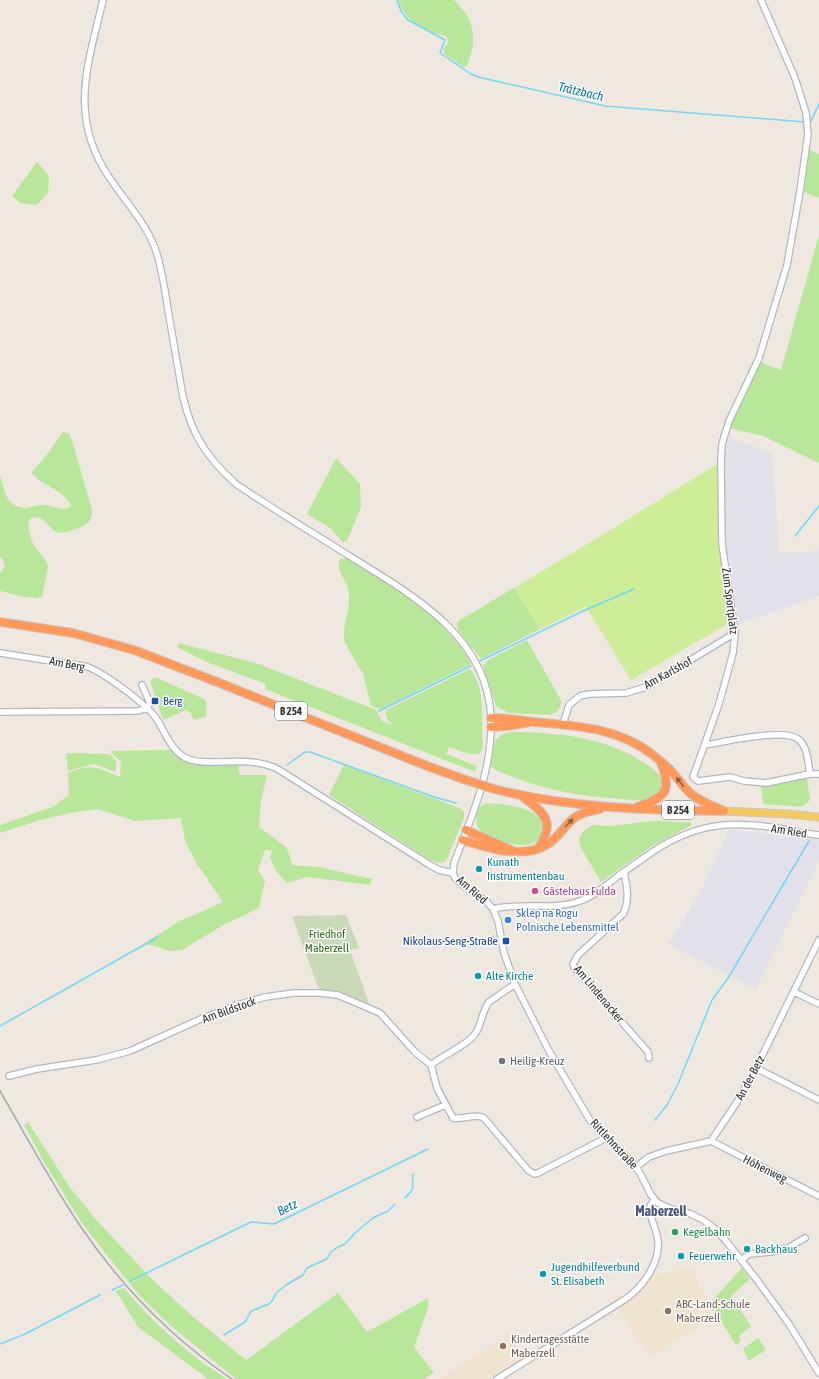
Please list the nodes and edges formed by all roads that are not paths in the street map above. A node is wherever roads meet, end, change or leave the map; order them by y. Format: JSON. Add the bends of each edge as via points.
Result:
{"nodes":[{"id":1,"x":103,"y":0,"type":"edge"},
{"id":2,"x":761,"y":0,"type":"edge"},
{"id":3,"x":0,"y":622,"type":"edge"},
{"id":4,"x":735,"y":633,"type":"junction"},
{"id":5,"x":0,"y":653,"type":"edge"},
{"id":6,"x":142,"y":685,"type":"dead end"},
{"id":7,"x":147,"y":708,"type":"junction"},
{"id":8,"x":0,"y":712,"type":"edge"},
{"id":9,"x":491,"y":718,"type":"junction"},
{"id":10,"x":532,"y":722,"type":"junction"},
{"id":11,"x":563,"y":724,"type":"junction"},
{"id":12,"x":491,"y":727,"type":"junction"},
{"id":13,"x":706,"y":745,"type":"junction"},
{"id":14,"x":204,"y":762,"type":"joint"},
{"id":15,"x":660,"y":762,"type":"junction"},
{"id":16,"x":810,"y":774,"type":"junction"},
{"id":17,"x":819,"y":774,"type":"edge"},
{"id":18,"x":519,"y":795,"type":"junction"},
{"id":19,"x":606,"y":807,"type":"junction"},
{"id":20,"x":632,"y":809,"type":"junction"},
{"id":21,"x":724,"y":811,"type":"junction"},
{"id":22,"x":819,"y":817,"type":"edge"},
{"id":23,"x":466,"y":830,"type":"junction"},
{"id":24,"x":819,"y":836,"type":"edge"},
{"id":25,"x":463,"y":840,"type":"junction"},
{"id":26,"x":539,"y":847,"type":"junction"},
{"id":27,"x":512,"y":851,"type":"junction"},
{"id":28,"x":624,"y":872,"type":"junction"},
{"id":29,"x":453,"y":873,"type":"junction"},
{"id":30,"x":492,"y":909,"type":"junction"},
{"id":31,"x":819,"y":940,"type":"edge"},
{"id":32,"x":515,"y":984,"type":"junction"},
{"id":33,"x":794,"y":992,"type":"junction"},
{"id":34,"x":819,"y":1004,"type":"edge"},
{"id":35,"x":648,"y":1058,"type":"dead end"},
{"id":36,"x":431,"y":1065,"type":"junction"},
{"id":37,"x":756,"y":1068,"type":"junction"},
{"id":38,"x":9,"y":1076,"type":"dead end"},
{"id":39,"x":819,"y":1100,"type":"edge"},
{"id":40,"x":445,"y":1105,"type":"junction"},
{"id":41,"x":417,"y":1117,"type":"dead end"},
{"id":42,"x":606,"y":1138,"type":"junction"},
{"id":43,"x":711,"y":1141,"type":"junction"},
{"id":44,"x":636,"y":1167,"type":"junction"},
{"id":45,"x":819,"y":1196,"type":"edge"},
{"id":46,"x":654,"y":1200,"type":"junction"},
{"id":47,"x":805,"y":1238,"type":"dead end"},
{"id":48,"x":742,"y":1260,"type":"junction"},
{"id":49,"x":819,"y":1373,"type":"edge"},
{"id":50,"x":497,"y":1379,"type":"edge"}],
"edges":[{"from":1,"to":9,"type":"street","via":[[86,75],[84,102],[88,130],[99,160],[145,228],[154,247],[163,279],[186,413],[197,439],[213,462],[236,484],[406,592],[436,614],[459,638],[476,662],[484,680]]},
{"from":2,"to":4,"type":"street","name":"Zum Sportplatz","via":[[795,78],[806,113],[808,134],[787,265],[759,358],[728,421],[722,444],[722,544]]},
{"from":3,"to":18,"type":"highway","number":"B 254","bridge":true,"via":[[73,633],[134,650],[427,766]]},
{"from":4,"to":11,"type":"street","name":"Am Karlshof","via":[[646,687],[626,692],[580,696],[569,705]]},
{"from":4,"to":13,"type":"street","name":"Zum Sportplatz","via":[[733,653]]},
{"from":5,"to":7,"type":"street","name":"Am Berg","via":[[87,667],[119,686]]},
{"from":6,"to":7,"type":"street","name":"Am Berg","via":[[150,703]]},
{"from":7,"to":8,"type":"street","via":[[138,711]]},
{"from":7,"to":14,"type":"street","name":"Am Berg","via":[[180,754]]},
{"from":9,"to":10,"type":"highway"},
{"from":9,"to":12,"type":"street"},
{"from":10,"to":11,"type":"highway"},
{"from":10,"to":12,"type":"highway"},
{"from":11,"to":15,"type":"highway","via":[[590,727],[620,737],[647,750]]},
{"from":12,"to":23,"type":"street","via":[[485,774]]},
{"from":13,"to":16,"type":"street","via":[[786,735],[798,740],[805,748]]},
{"from":13,"to":16,"type":"street","name":"Zum Sportplatz","via":[[693,777],[698,781],[730,777],[766,783]]},
{"from":14,"to":29,"type":"street","name":"Am Ried","via":[[258,762],[276,768],[430,865]]},
{"from":15,"to":20,"type":"highway","via":[[666,777],[664,792],[656,800]]},
{"from":21,"to":15,"type":"highway","one_way":true,"via":[[692,795],[671,770]]},
{"from":16,"to":17,"type":"street"},
{"from":18,"to":19,"type":"highway","number":"B 254"},
{"from":18,"to":26,"type":"highway","via":[[538,808],[547,821],[548,830]]},
{"from":19,"to":20,"type":"highway","number":"B 254"},
{"from":26,"to":19,"type":"highway","one_way":true,"via":[[548,844],[579,815]]},
{"from":20,"to":21,"type":"highway","number":"B 254"},
{"from":21,"to":22,"type":"main road","number":"B 254"},
{"from":23,"to":25,"type":"street"},
{"from":23,"to":27,"type":"highway"},
{"from":24,"to":28,"type":"street","name":"Am Ried","via":[[756,826],[710,826],[675,839]]},
{"from":25,"to":27,"type":"highway","via":[[499,851]]},
{"from":25,"to":29,"type":"street"},
{"from":26,"to":27,"type":"highway","via":[[527,851]]},
{"from":28,"to":30,"type":"street","name":"Am Ried","via":[[582,901],[558,906],[503,906]]},
{"from":28,"to":35,"type":"street","name":"Am Lindenacker","via":[[628,893],[626,909],[578,955],[573,964],[648,1052]]},
{"from":29,"to":30,"type":"street","name":"Am Ried","via":[[455,878],[486,901]]},
{"from":30,"to":32,"type":"street","name":"Rittlehnstraße","via":[[498,921],[504,953]]},
{"from":31,"to":33,"type":"street","name":"An der Betz"},
{"from":32,"to":36,"type":"street","via":[[489,1002],[477,1031],[471,1038]]},
{"from":32,"to":42,"type":"street","name":"Rittlehnstraße","via":[[549,1051],[580,1104],[591,1122]]},
{"from":33,"to":34,"type":"street"},
{"from":33,"to":37,"type":"street","name":"An der Betz"},
{"from":36,"to":38,"type":"street","name":"Am Bildstock","via":[[380,1013],[338,995],[294,993],[265,997],[237,1005],[130,1051]]},
{"from":36,"to":40,"type":"street"},
{"from":37,"to":39,"type":"street"},
{"from":37,"to":43,"type":"street","name":"An der Betz"},
{"from":40,"to":41,"type":"street"},
{"from":40,"to":42,"type":"street","via":[[453,1118],[484,1118],[534,1174]]},
{"from":42,"to":44,"type":"street","name":"Rittlehnstraße"},
{"from":43,"to":44,"type":"street","via":[[666,1151],[649,1157]]},
{"from":43,"to":45,"type":"street","name":"Höhenweg"},
{"from":44,"to":46,"type":"street","name":"Rittlehnstraße"},
{"from":46,"to":48,"type":"street","via":[[666,1208],[691,1214],[707,1222]]},
{"from":46,"to":50,"type":"street","via":[[650,1211],[657,1234],[657,1252],[651,1269],[633,1294]]},
{"from":47,"to":48,"type":"street","via":[[788,1248],[749,1254]]},
{"from":48,"to":49,"type":"street","via":[[790,1324]]}]}
